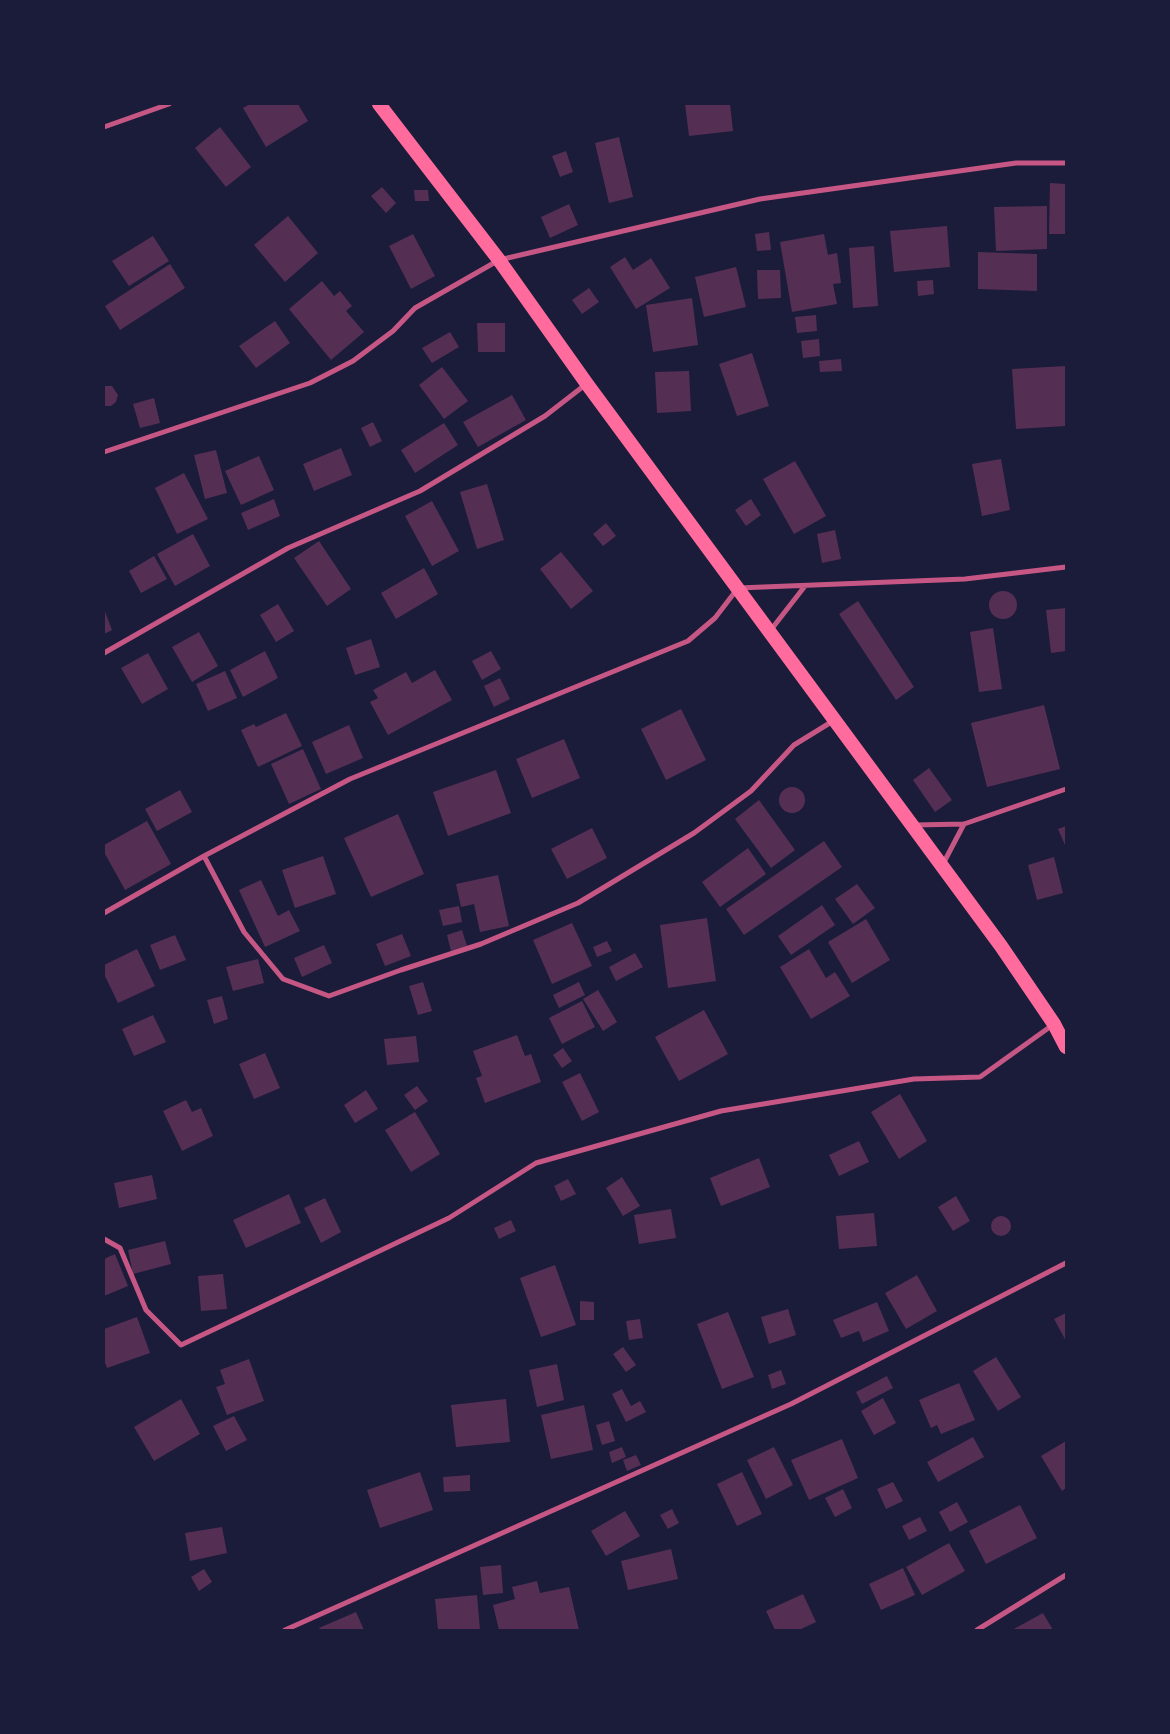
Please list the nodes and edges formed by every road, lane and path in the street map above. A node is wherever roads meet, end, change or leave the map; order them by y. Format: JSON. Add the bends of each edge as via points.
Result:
{"nodes":[{"id":1,"x":169,"y":104,"type":"edge"},
{"id":2,"x":380,"y":104,"type":"edge"},
{"id":3,"x":104,"y":127,"type":"edge"},
{"id":4,"x":1066,"y":163,"type":"edge"},
{"id":5,"x":499,"y":260,"type":"junction"},
{"id":6,"x":587,"y":384,"type":"junction"},
{"id":7,"x":104,"y":452,"type":"edge"},
{"id":8,"x":1066,"y":567,"type":"edge"},
{"id":9,"x":805,"y":586,"type":"junction"},
{"id":10,"x":738,"y":588,"type":"junction"},
{"id":11,"x":769,"y":632,"type":"junction"},
{"id":12,"x":104,"y":653,"type":"edge"},
{"id":13,"x":836,"y":720,"type":"junction"},
{"id":14,"x":1066,"y":789,"type":"edge"},
{"id":15,"x":964,"y":824,"type":"junction"},
{"id":16,"x":913,"y":826,"type":"junction"},
{"id":17,"x":204,"y":856,"type":"junction"},
{"id":18,"x":942,"y":865,"type":"junction"},
{"id":19,"x":104,"y":914,"type":"edge"},
{"id":20,"x":1054,"y":1024,"type":"junction"},
{"id":21,"x":1066,"y":1047,"type":"edge"},
{"id":22,"x":104,"y":1238,"type":"edge"},
{"id":23,"x":1066,"y":1263,"type":"edge"},
{"id":24,"x":1066,"y":1575,"type":"edge"},
{"id":25,"x":285,"y":1630,"type":"edge"},
{"id":26,"x":977,"y":1630,"type":"edge"}],
"edges":[{"from":1,"to":3,"type":"street"},
{"from":2,"to":5,"type":"highway"},
{"from":4,"to":5,"type":"street","via":[[1016,163],[760,199]]},
{"from":5,"to":6,"type":"highway"},
{"from":5,"to":7,"type":"street","via":[[415,308],[393,331],[353,361],[310,384]]},
{"from":6,"to":10,"type":"highway"},
{"from":6,"to":12,"type":"street","via":[[545,416],[420,491],[288,548]]},
{"from":8,"to":9,"type":"street","via":[[965,579]]},
{"from":9,"to":10,"type":"street"},
{"from":9,"to":11,"type":"street"},
{"from":10,"to":11,"type":"highway"},
{"from":10,"to":17,"type":"street","via":[[716,618],[688,641],[350,780]]},
{"from":11,"to":13,"type":"highway"},
{"from":13,"to":16,"type":"highway"},
{"from":13,"to":17,"type":"street","via":[[794,745],[752,791],[694,833],[578,903],[481,944],[329,996],[283,978],[244,932]]},
{"from":14,"to":15,"type":"street"},
{"from":15,"to":16,"type":"street"},
{"from":15,"to":18,"type":"street"},
{"from":16,"to":18,"type":"highway"},
{"from":17,"to":19,"type":"street"},
{"from":18,"to":20,"type":"highway"},
{"from":20,"to":21,"type":"highway"},
{"from":20,"to":22,"type":"street","via":[[980,1077],[914,1079],[721,1111],[536,1163],[448,1218],[181,1345],[146,1310],[120,1248]]},
{"from":23,"to":25,"type":"street","via":[[791,1404]]},
{"from":24,"to":26,"type":"street"}]}
